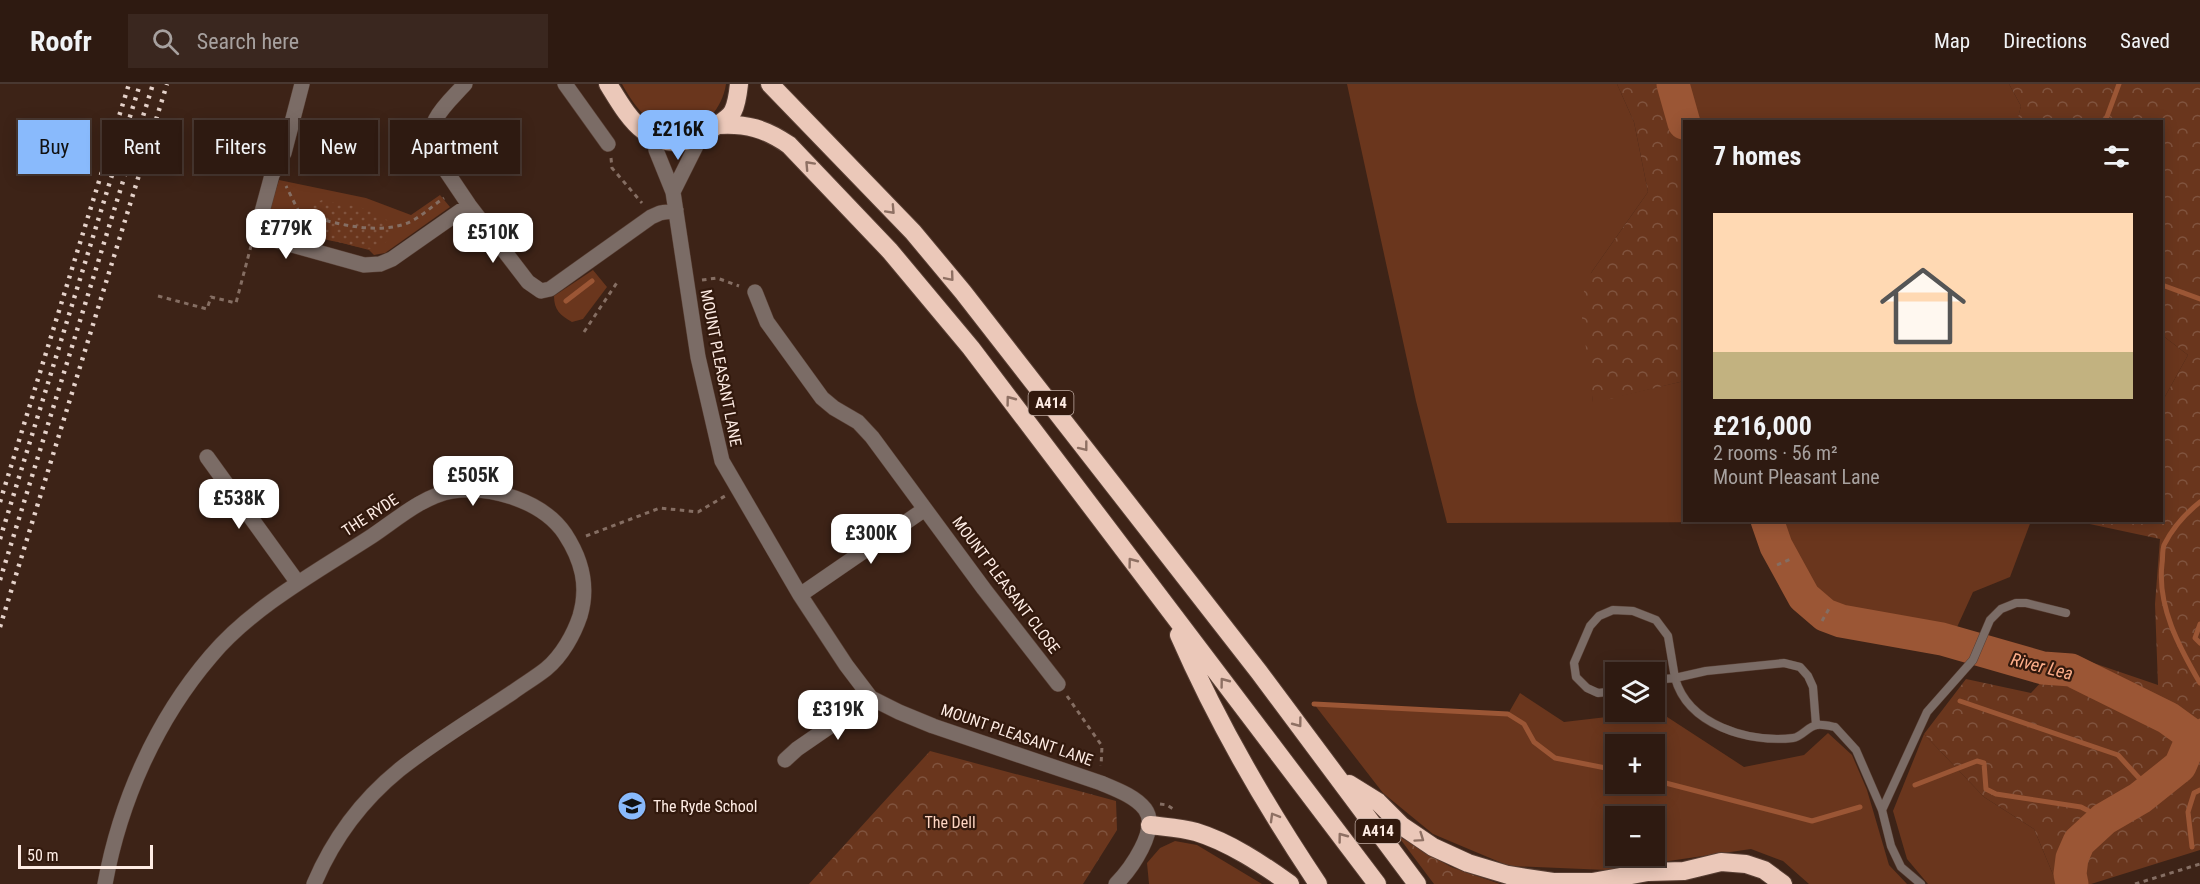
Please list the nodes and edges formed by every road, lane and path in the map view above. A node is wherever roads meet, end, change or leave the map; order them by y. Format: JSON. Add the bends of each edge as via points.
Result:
{"nodes":[{"id":1,"x":302,"y":84,"type":"edge"},
{"id":2,"x":465,"y":84,"type":"edge"},
{"id":3,"x":565,"y":84,"type":"edge"},
{"id":4,"x":608,"y":84,"type":"edge"},
{"id":5,"x":739,"y":84,"type":"edge"},
{"id":6,"x":770,"y":84,"type":"edge"},
{"id":7,"x":718,"y":125,"type":"junction"},
{"id":8,"x":655,"y":138,"type":"junction"},
{"id":9,"x":700,"y":138,"type":"junction"},
{"id":10,"x":608,"y":144,"type":"joint"},
{"id":11,"x":272,"y":175,"type":"junction"},
{"id":12,"x":458,"y":188,"type":"junction"},
{"id":13,"x":673,"y":192,"type":"junction"},
{"id":14,"x":469,"y":205,"type":"junction"},
{"id":15,"x":676,"y":210,"type":"junction"},
{"id":16,"x":300,"y":214,"type":"junction"},
{"id":17,"x":651,"y":217,"type":"junction"},
{"id":18,"x":260,"y":232,"type":"junction"},
{"id":19,"x":618,"y":281,"type":"dead end"},
{"id":20,"x":686,"y":282,"type":"junction"},
{"id":21,"x":755,"y":292,"type":"joint"},
{"id":22,"x":158,"y":296,"type":"dead end"},
{"id":23,"x":584,"y":332,"type":"dead end"},
{"id":24,"x":207,"y":457,"type":"dead end"},
{"id":25,"x":737,"y":489,"type":"junction"},
{"id":26,"x":925,"y":509,"type":"junction"},
{"id":27,"x":571,"y":542,"type":"junction"},
{"id":28,"x":1793,"y":558,"type":"dead end"},
{"id":29,"x":1777,"y":565,"type":"dead end"},
{"id":30,"x":298,"y":583,"type":"junction"},
{"id":31,"x":800,"y":595,"type":"junction"},
{"id":32,"x":1830,"y":607,"type":"dead end"},
{"id":33,"x":1168,"y":608,"type":"junction"},
{"id":34,"x":2066,"y":613,"type":"dead end"},
{"id":35,"x":1821,"y":621,"type":"dead end"},
{"id":36,"x":1675,"y":678,"type":"junction"},
{"id":37,"x":1665,"y":679,"type":"edge"},
{"id":38,"x":1058,"y":684,"type":"joint"},
{"id":39,"x":1605,"y":692,"type":"edge"},
{"id":40,"x":871,"y":698,"type":"junction"},
{"id":41,"x":1816,"y":725,"type":"junction"},
{"id":42,"x":785,"y":759,"type":"dead end"},
{"id":43,"x":1340,"y":778,"type":"junction"},
{"id":44,"x":1101,"y":783,"type":"junction"},
{"id":45,"x":1882,"y":810,"type":"junction"},
{"id":46,"x":1150,"y":825,"type":"junction"},
{"id":47,"x":2200,"y":864,"type":"edge"},
{"id":48,"x":1684,"y":871,"type":"junction"},
{"id":49,"x":1124,"y":882,"type":"edge"},
{"id":50,"x":105,"y":884,"type":"edge"},
{"id":51,"x":314,"y":884,"type":"edge"},
{"id":52,"x":1290,"y":884,"type":"edge"},
{"id":53,"x":1317,"y":884,"type":"edge"},
{"id":54,"x":1377,"y":884,"type":"edge"},
{"id":55,"x":1417,"y":884,"type":"edge"},
{"id":56,"x":1669,"y":884,"type":"edge"},
{"id":57,"x":1783,"y":884,"type":"edge"},
{"id":58,"x":1921,"y":884,"type":"edge"},
{"id":59,"x":2135,"y":884,"type":"edge"}],
"edges":[{"from":1,"to":11,"type":"street","via":[[284,153]]},
{"from":2,"to":12,"type":"street","via":[[435,117],[430,143]]},
{"from":3,"to":10,"type":"street"},
{"from":4,"to":8,"type":"highway","via":[[635,122]]},
{"from":5,"to":7,"type":"highway","via":[[732,112]]},
{"from":6,"to":43,"type":"highway","number":"A414","one_way":true,"via":[[906,225],[963,292]]},
{"from":7,"to":9,"type":"highway"},
{"from":33,"to":7,"type":"highway","number":"A414","one_way":true,"via":[[971,348],[890,251],[789,145],[775,135],[739,124]]},
{"from":8,"to":9,"type":"highway","via":[[684,143]]},
{"from":8,"to":13,"type":"street","name":"MOUNT PLEASANT LANE"},
{"from":9,"to":13,"type":"street"},
{"from":10,"to":17,"type":"path","via":[[612,168]]},
{"from":11,"to":16,"type":"path","via":[[283,179]]},
{"from":11,"to":18,"type":"street"},
{"from":12,"to":14,"type":"street"},
{"from":12,"to":16,"type":"path","via":[[407,223],[383,229]]},
{"from":13,"to":15,"type":"street","name":"MOUNT PLEASANT LANE"},
{"from":14,"to":17,"type":"street","via":[[528,282],[541,291],[556,285]]},
{"from":14,"to":18,"type":"street","via":[[380,264],[364,265],[267,238]]},
{"from":15,"to":17,"type":"street"},
{"from":15,"to":20,"type":"street","name":"MOUNT PLEASANT LANE"},
{"from":16,"to":18,"type":"path"},
{"from":18,"to":22,"type":"path","via":[[254,236],[236,303],[210,297],[207,309]]},
{"from":19,"to":23,"type":"path"},
{"from":20,"to":21,"type":"path","via":[[717,278]]},
{"from":20,"to":25,"type":"street","name":"MOUNT PLEASANT LANE","via":[[698,357],[722,461]]},
{"from":21,"to":26,"type":"street","name":"MOUNT PLEASANT CLOSE","via":[[767,322],[822,398],[858,422],[872,437]]},
{"from":24,"to":30,"type":"street"},
{"from":25,"to":27,"type":"path","via":[[698,512],[660,508]]},
{"from":25,"to":31,"type":"street","name":"MOUNT PLEASANT LANE"},
{"from":26,"to":31,"type":"street"},
{"from":26,"to":38,"type":"street","name":"MOUNT PLEASANT CLOSE"},
{"from":27,"to":30,"type":"street","name":"THE RYDE","via":[[560,526],[538,509],[510,497],[484,490],[451,491],[424,502]]},
{"from":27,"to":51,"type":"street","name":"THE RYDE","via":[[581,562],[585,586],[580,615],[570,638],[548,668],[399,770],[360,807],[326,855]]},
{"from":28,"to":29,"type":"path"},
{"from":30,"to":50,"type":"street","name":"THE RYDE","via":[[256,614],[211,656],[183,695],[153,742],[133,785]]},
{"from":31,"to":40,"type":"street","name":"MOUNT PLEASANT LANE"},
{"from":32,"to":35,"type":"path"},
{"from":53,"to":33,"type":"highway","number":"A414","one_way":true,"via":[[1277,822],[1199,680]]},
{"from":54,"to":33,"type":"highway","number":"A414","one_way":true},
{"from":34,"to":45,"type":"lane","via":[[2016,603],[2001,609],[1990,620],[1973,660],[1927,712]]},
{"from":36,"to":37,"type":"lane"},
{"from":36,"to":39,"type":"lane","via":[[1668,636],[1656,620],[1633,611],[1613,610],[1599,616],[1590,626],[1574,663],[1576,677],[1587,688]]},
{"from":36,"to":41,"type":"lane","via":[[1693,711],[1724,728],[1763,738],[1796,738]]},
{"from":36,"to":41,"type":"lane","via":[[1706,670],[1784,663],[1800,667],[1813,687]]},
{"from":38,"to":44,"type":"path","via":[[1102,747]]},
{"from":40,"to":42,"type":"street"},
{"from":40,"to":44,"type":"street","name":"MOUNT PLEASANT LANE","via":[[933,726]]},
{"from":41,"to":45,"type":"lane","via":[[1835,727],[1856,750]]},
{"from":43,"to":48,"type":"highway","number":"A414","one_way":true,"via":[[1378,802],[1402,826],[1432,847],[1508,875],[1553,882],[1592,882],[1648,872]]},
{"from":43,"to":55,"type":"highway","number":"A414"},
{"from":44,"to":46,"type":"street","name":"MOUNT PLEASANT LANE","via":[[1144,808]]},
{"from":45,"to":58,"type":"lane","via":[[1901,867]]},
{"from":46,"to":49,"type":"street"},
{"from":46,"to":52,"type":"highway","via":[[1204,835],[1270,869]]},
{"from":47,"to":59,"type":"path"},
{"from":48,"to":56,"type":"highway","number":"A414"},
{"from":48,"to":57,"type":"highway","number":"A414","via":[[1721,862],[1746,864],[1764,870]]}]}
